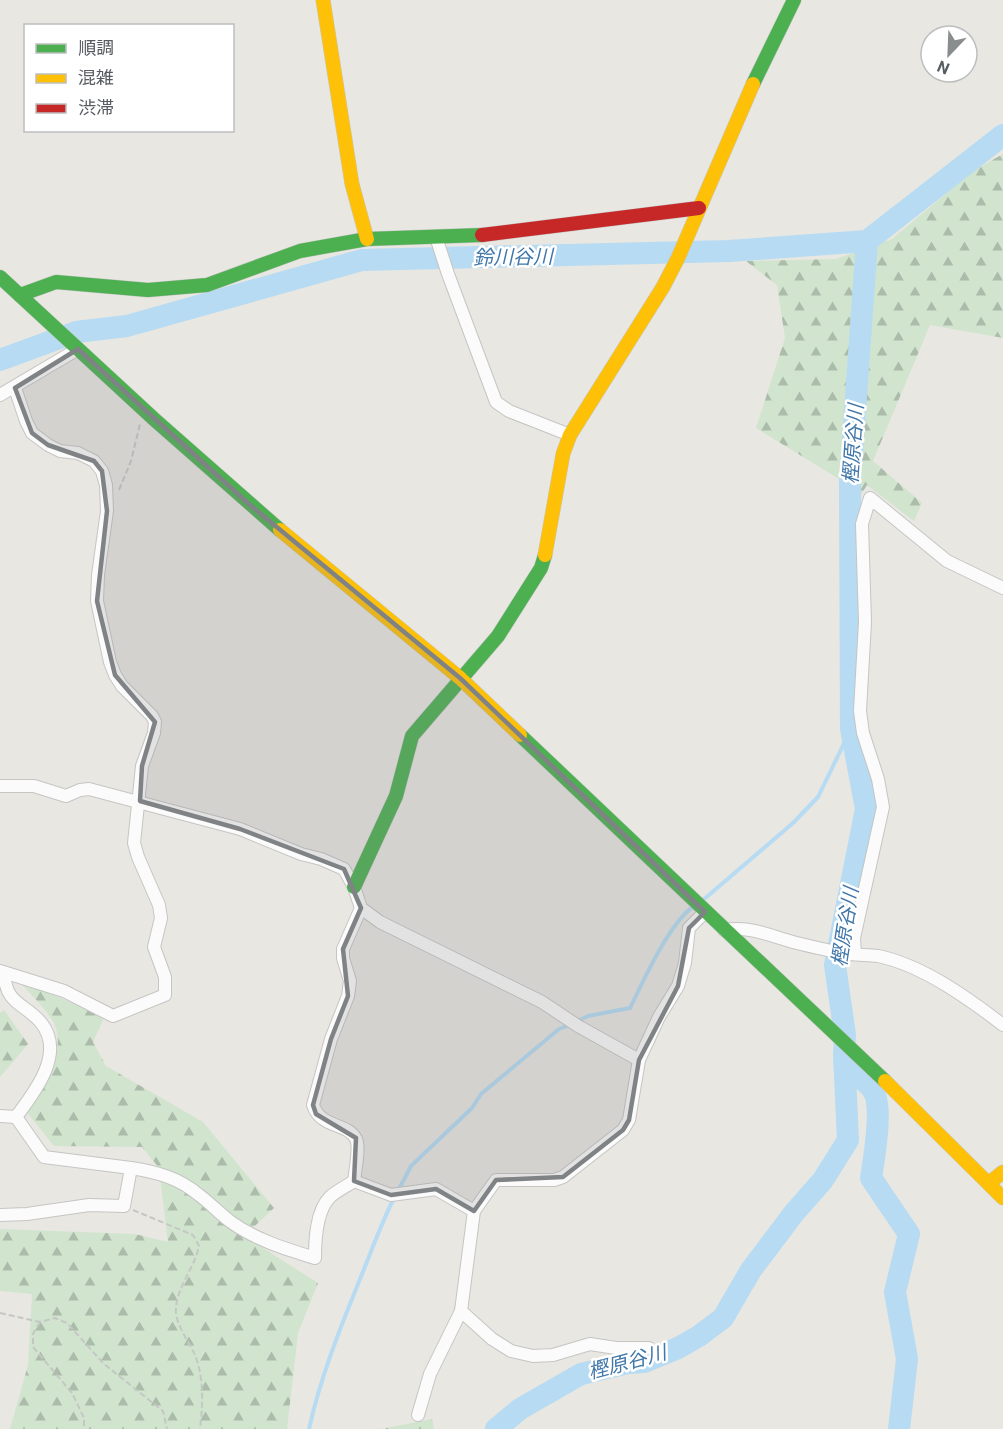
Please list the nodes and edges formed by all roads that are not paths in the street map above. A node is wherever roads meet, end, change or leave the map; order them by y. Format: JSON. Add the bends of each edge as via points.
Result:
{"nodes":[{"id":1,"x":323,"y":0,"type":"edge"},
{"id":2,"x":794,"y":0,"type":"edge"},
{"id":3,"x":699,"y":208,"type":"junction"},
{"id":4,"x":367,"y":238,"type":"junction"},
{"id":5,"x":438,"y":242,"type":"junction"},
{"id":6,"x":0,"y":277,"type":"edge"},
{"id":7,"x":20,"y":295,"type":"junction"},
{"id":8,"x":75,"y":347,"type":"junction"},
{"id":9,"x":15,"y":388,"type":"junction"},
{"id":10,"x":0,"y":395,"type":"edge"},
{"id":11,"x":570,"y":435,"type":"junction"},
{"id":12,"x":1003,"y":588,"type":"edge"},
{"id":13,"x":460,"y":678,"type":"junction"},
{"id":14,"x":0,"y":786,"type":"edge"},
{"id":15,"x":140,"y":801,"type":"junction"},
{"id":16,"x":354,"y":887,"type":"junction"},
{"id":17,"x":700,"y":907,"type":"junction"},
{"id":18,"x":361,"y":908,"type":"junction"},
{"id":19,"x":724,"y":930,"type":"junction"},
{"id":20,"x":852,"y":954,"type":"junction"},
{"id":21,"x":2,"y":973,"type":"edge"},
{"id":22,"x":1003,"y":1025,"type":"edge"},
{"id":23,"x":639,"y":1060,"type":"junction"},
{"id":24,"x":0,"y":1116,"type":"edge"},
{"id":25,"x":16,"y":1117,"type":"junction"},
{"id":26,"x":131,"y":1168,"type":"junction"},
{"id":27,"x":1003,"y":1172,"type":"edge"},
{"id":28,"x":354,"y":1181,"type":"junction"},
{"id":29,"x":989,"y":1183,"type":"junction"},
{"id":30,"x":1003,"y":1198,"type":"edge"},
{"id":31,"x":474,"y":1211,"type":"junction"},
{"id":32,"x":0,"y":1215,"type":"edge"},
{"id":33,"x":461,"y":1311,"type":"junction"},
{"id":34,"x":649,"y":1348,"type":"dead end"},
{"id":35,"x":418,"y":1415,"type":"dead end"}],
"edges":[{"from":1,"to":4,"type":"street","via":[[352,184]]},
{"from":2,"to":3,"type":"street"},
{"from":3,"to":5,"type":"street"},
{"from":3,"to":11,"type":"street","via":[[663,287]]},
{"from":4,"to":5,"type":"street"},
{"from":4,"to":7,"type":"street","via":[[300,251],[207,285],[148,290],[56,282]]},
{"from":5,"to":11,"type":"street","via":[[496,402]]},
{"from":6,"to":7,"type":"street"},
{"from":7,"to":8,"type":"street"},
{"from":8,"to":9,"type":"street"},
{"from":8,"to":13,"type":"street","via":[[250,505]]},
{"from":9,"to":10,"type":"street"},
{"from":9,"to":15,"type":"street","via":[[32,433],[60,451],[78,453],[94,461],[102,471],[107,511],[97,601],[115,675],[155,722],[142,766]]},
{"from":11,"to":13,"type":"street","via":[[541,568],[498,636]]},
{"from":12,"to":20,"type":"street","via":[[947,561],[870,498],[862,524],[865,622],[860,711],[862,733],[883,807]]},
{"from":13,"to":16,"type":"street","via":[[412,736],[396,796]]},
{"from":13,"to":17,"type":"street"},
{"from":14,"to":15,"type":"street","via":[[34,786],[66,796],[89,789]]},
{"from":15,"to":16,"type":"street","via":[[240,829],[321,859],[344,869]]},
{"from":15,"to":21,"type":"street","via":[[134,843],[159,905],[161,918],[154,947],[165,977],[165,995],[113,1016],[64,992]]},
{"from":16,"to":18,"type":"street"},
{"from":17,"to":19,"type":"street"},
{"from":17,"to":23,"type":"street","via":[[689,928],[678,986]]},
{"from":18,"to":23,"type":"street","via":[[380,922],[542,1002]]},
{"from":18,"to":28,"type":"street","via":[[343,949],[350,981],[348,996],[331,1039],[313,1105],[323,1120],[356,1138]]},
{"from":19,"to":20,"type":"street","via":[[756,930],[790,942]]},
{"from":19,"to":29,"type":"street"},
{"from":20,"to":22,"type":"street","via":[[878,956],[909,966],[971,1000]]},
{"from":21,"to":25,"type":"street","via":[[14,1001],[43,1025],[51,1056],[45,1073]]},
{"from":23,"to":31,"type":"street","via":[[629,1120],[623,1130],[563,1177],[496,1180]]},
{"from":24,"to":25,"type":"street"},
{"from":25,"to":26,"type":"street","via":[[44,1157]]},
{"from":26,"to":28,"type":"street","via":[[175,1179],[231,1222],[276,1246],[315,1258],[315,1237],[329,1198]]},
{"from":26,"to":32,"type":"street","via":[[124,1206],[89,1205]]},
{"from":27,"to":29,"type":"street"},
{"from":28,"to":31,"type":"street","via":[[396,1195],[436,1189]]},
{"from":29,"to":30,"type":"street"},
{"from":31,"to":33,"type":"street"},
{"from":33,"to":34,"type":"street","via":[[492,1339],[532,1356],[553,1355],[590,1344]]},
{"from":33,"to":35,"type":"street","via":[[430,1374]]}]}
